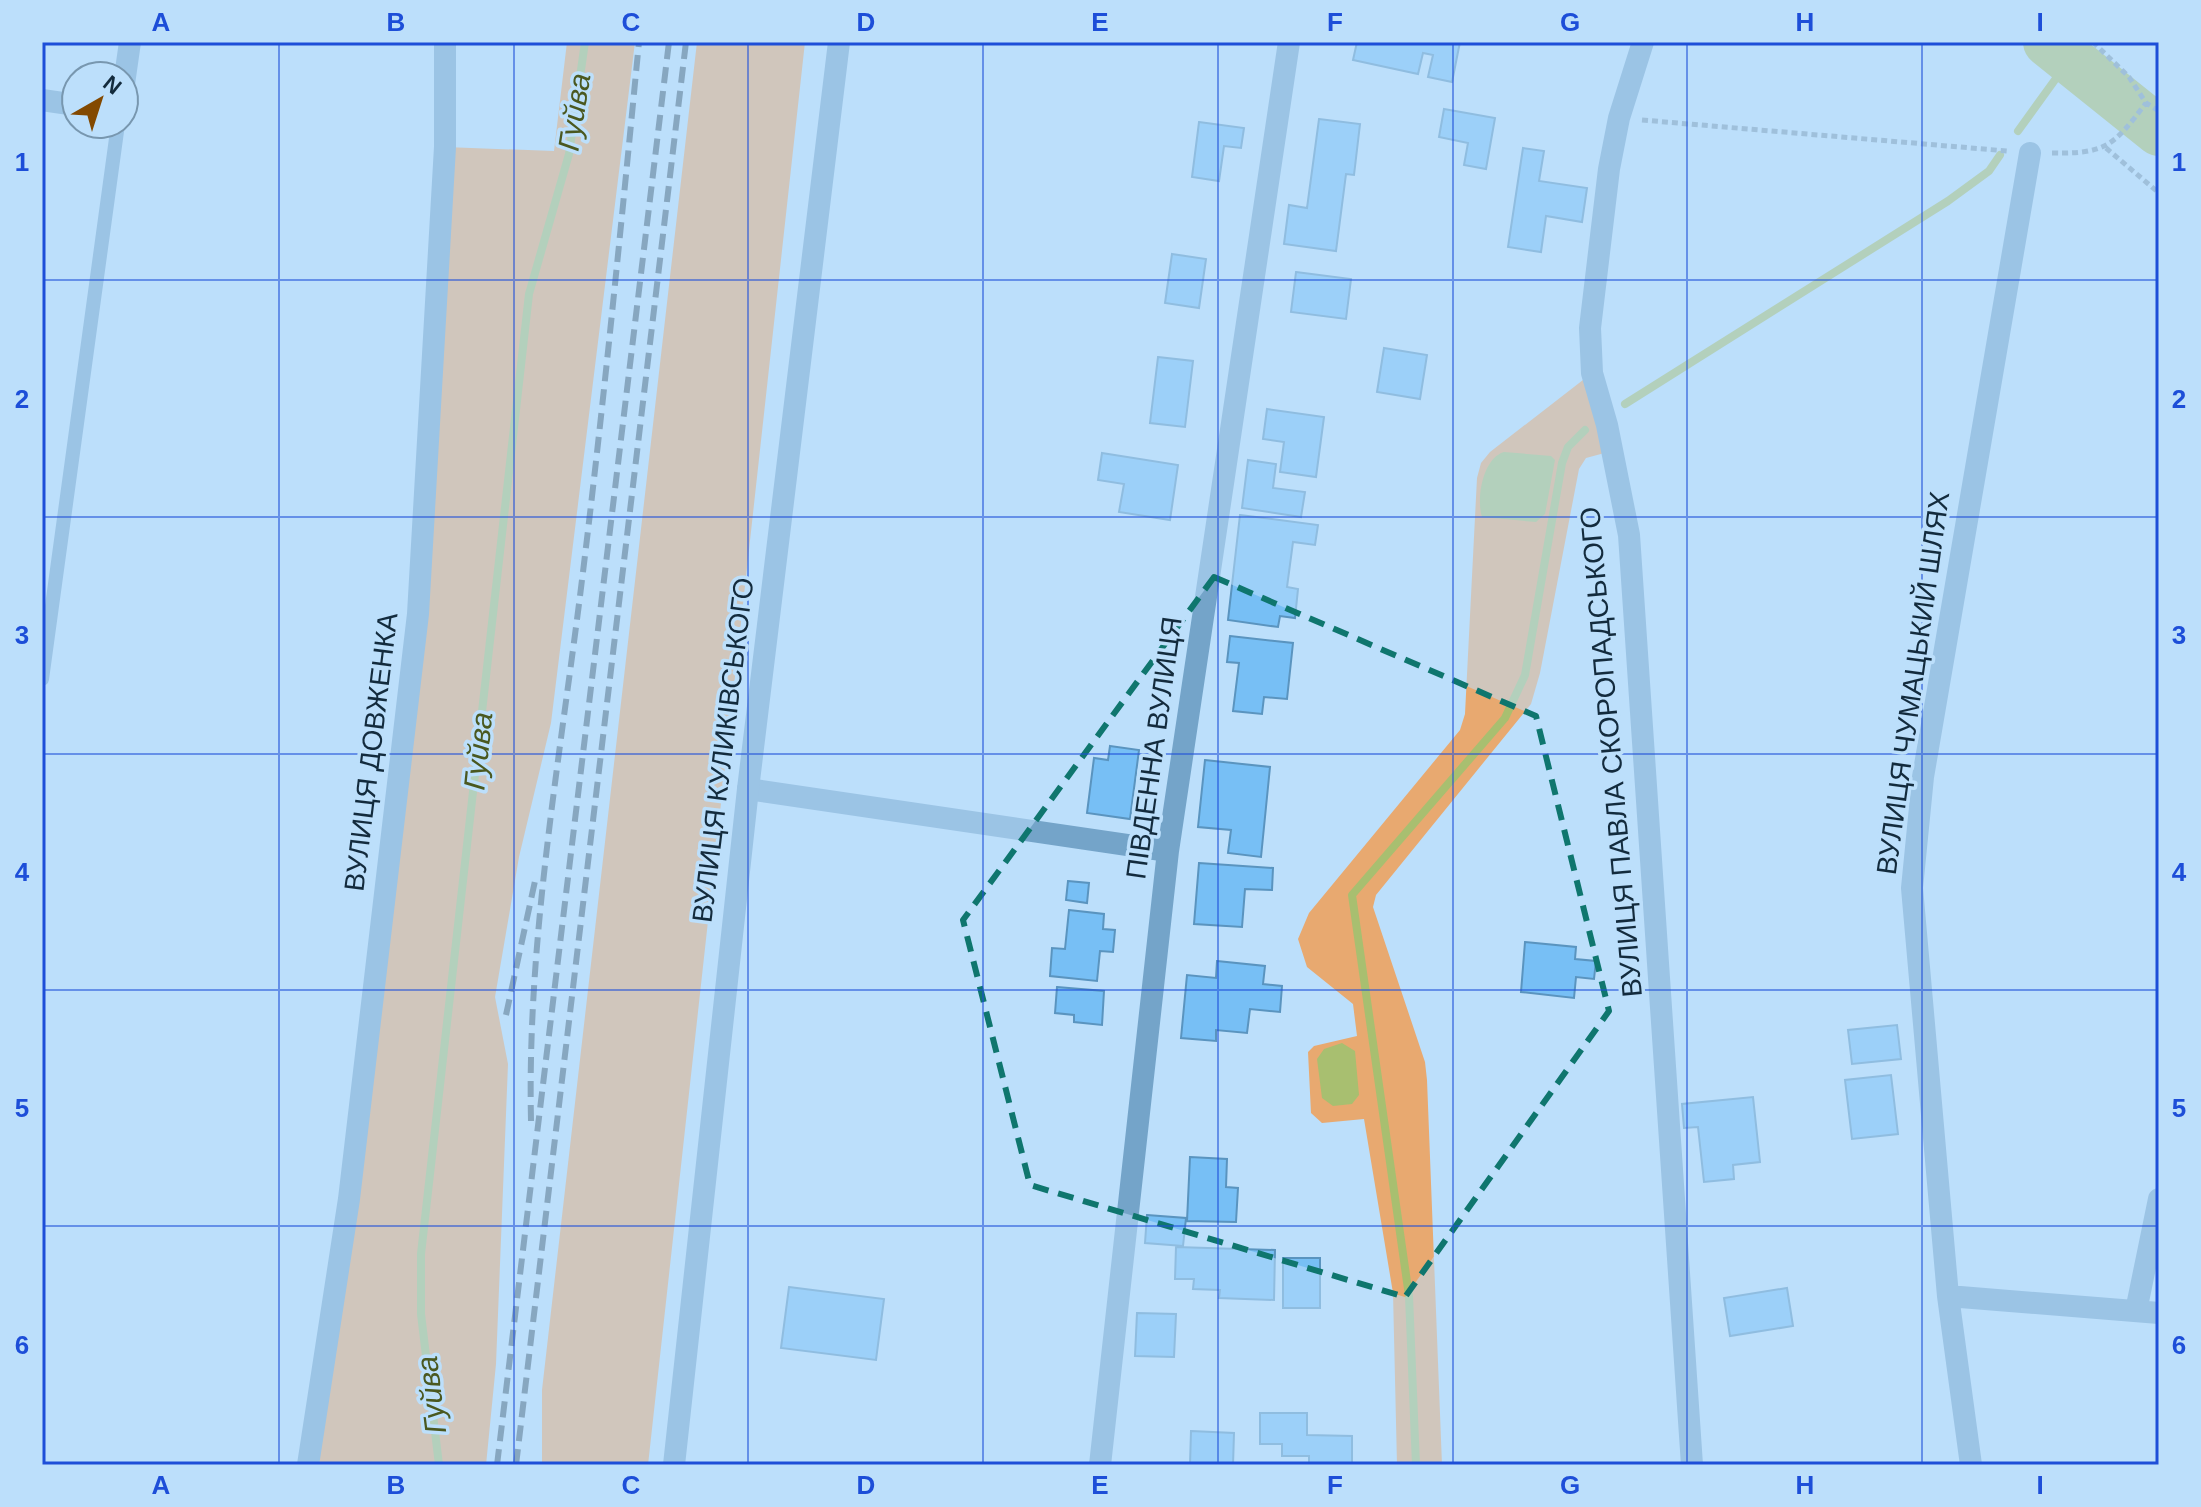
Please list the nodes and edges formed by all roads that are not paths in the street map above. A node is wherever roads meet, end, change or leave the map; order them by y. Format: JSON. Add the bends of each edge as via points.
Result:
{"nodes":[{"id":1,"x":445,"y":42,"type":"edge"},
{"id":2,"x":839,"y":42,"type":"edge"},
{"id":3,"x":1289,"y":42,"type":"edge"},
{"id":4,"x":1643,"y":42,"type":"edge"},
{"id":5,"x":116,"y":140,"type":"edge"},
{"id":6,"x":2030,"y":153,"type":"road end"},
{"id":7,"x":42,"y":679,"type":"edge"},
{"id":8,"x":748,"y":789,"type":"junction"},
{"id":9,"x":1168,"y":851,"type":"junction"},
{"id":10,"x":2159,"y":1199,"type":"edge"},
{"id":11,"x":1948,"y":1296,"type":"junction"},
{"id":12,"x":2136,"y":1311,"type":"junction"},
{"id":13,"x":2159,"y":1313,"type":"edge"},
{"id":14,"x":308,"y":1465,"type":"edge"},
{"id":15,"x":674,"y":1465,"type":"edge"},
{"id":16,"x":1100,"y":1465,"type":"edge"},
{"id":17,"x":1692,"y":1465,"type":"edge"},
{"id":18,"x":1971,"y":1465,"type":"edge"}],
"edges":[{"from":1,"to":14,"type":"street","name":"ВУЛИЦЯ ДОВЖЕНКА","via":[[445,147],[418,614],[349,1199]]},
{"from":2,"to":8,"type":"street","name":"ВУЛИЦЯ КУЛИКІВСЬКОГО"},
{"from":3,"to":9,"type":"street","name":"ПІВДЕННА ВУЛИЦЯ"},
{"from":4,"to":17,"type":"street","name":"ВУЛИЦЯ ПАВЛА СКОРОПАДСЬКОГО","via":[[1619,118],[1600,228],[1590,350],[1629,535]]},
{"from":5,"to":7,"type":"lane"},
{"from":6,"to":11,"type":"street","name":"ВУЛИЦЯ ЧУМАЦЬКИЙ ШЛЯХ","via":[[1915,829],[1915,952]]},
{"from":8,"to":9,"type":"street"},
{"from":8,"to":15,"type":"street","name":"ВУЛИЦЯ КУЛИКІВСЬКОГО"},
{"from":9,"to":16,"type":"street","name":"ПІВДЕННА ВУЛИЦЯ"},
{"from":10,"to":12,"type":"street"},
{"from":11,"to":12,"type":"street"},
{"from":11,"to":18,"type":"street","name":"ВУЛИЦЯ ЧУМАЦЬКИЙ ШЛЯХ"},
{"from":12,"to":13,"type":"street"}]}
